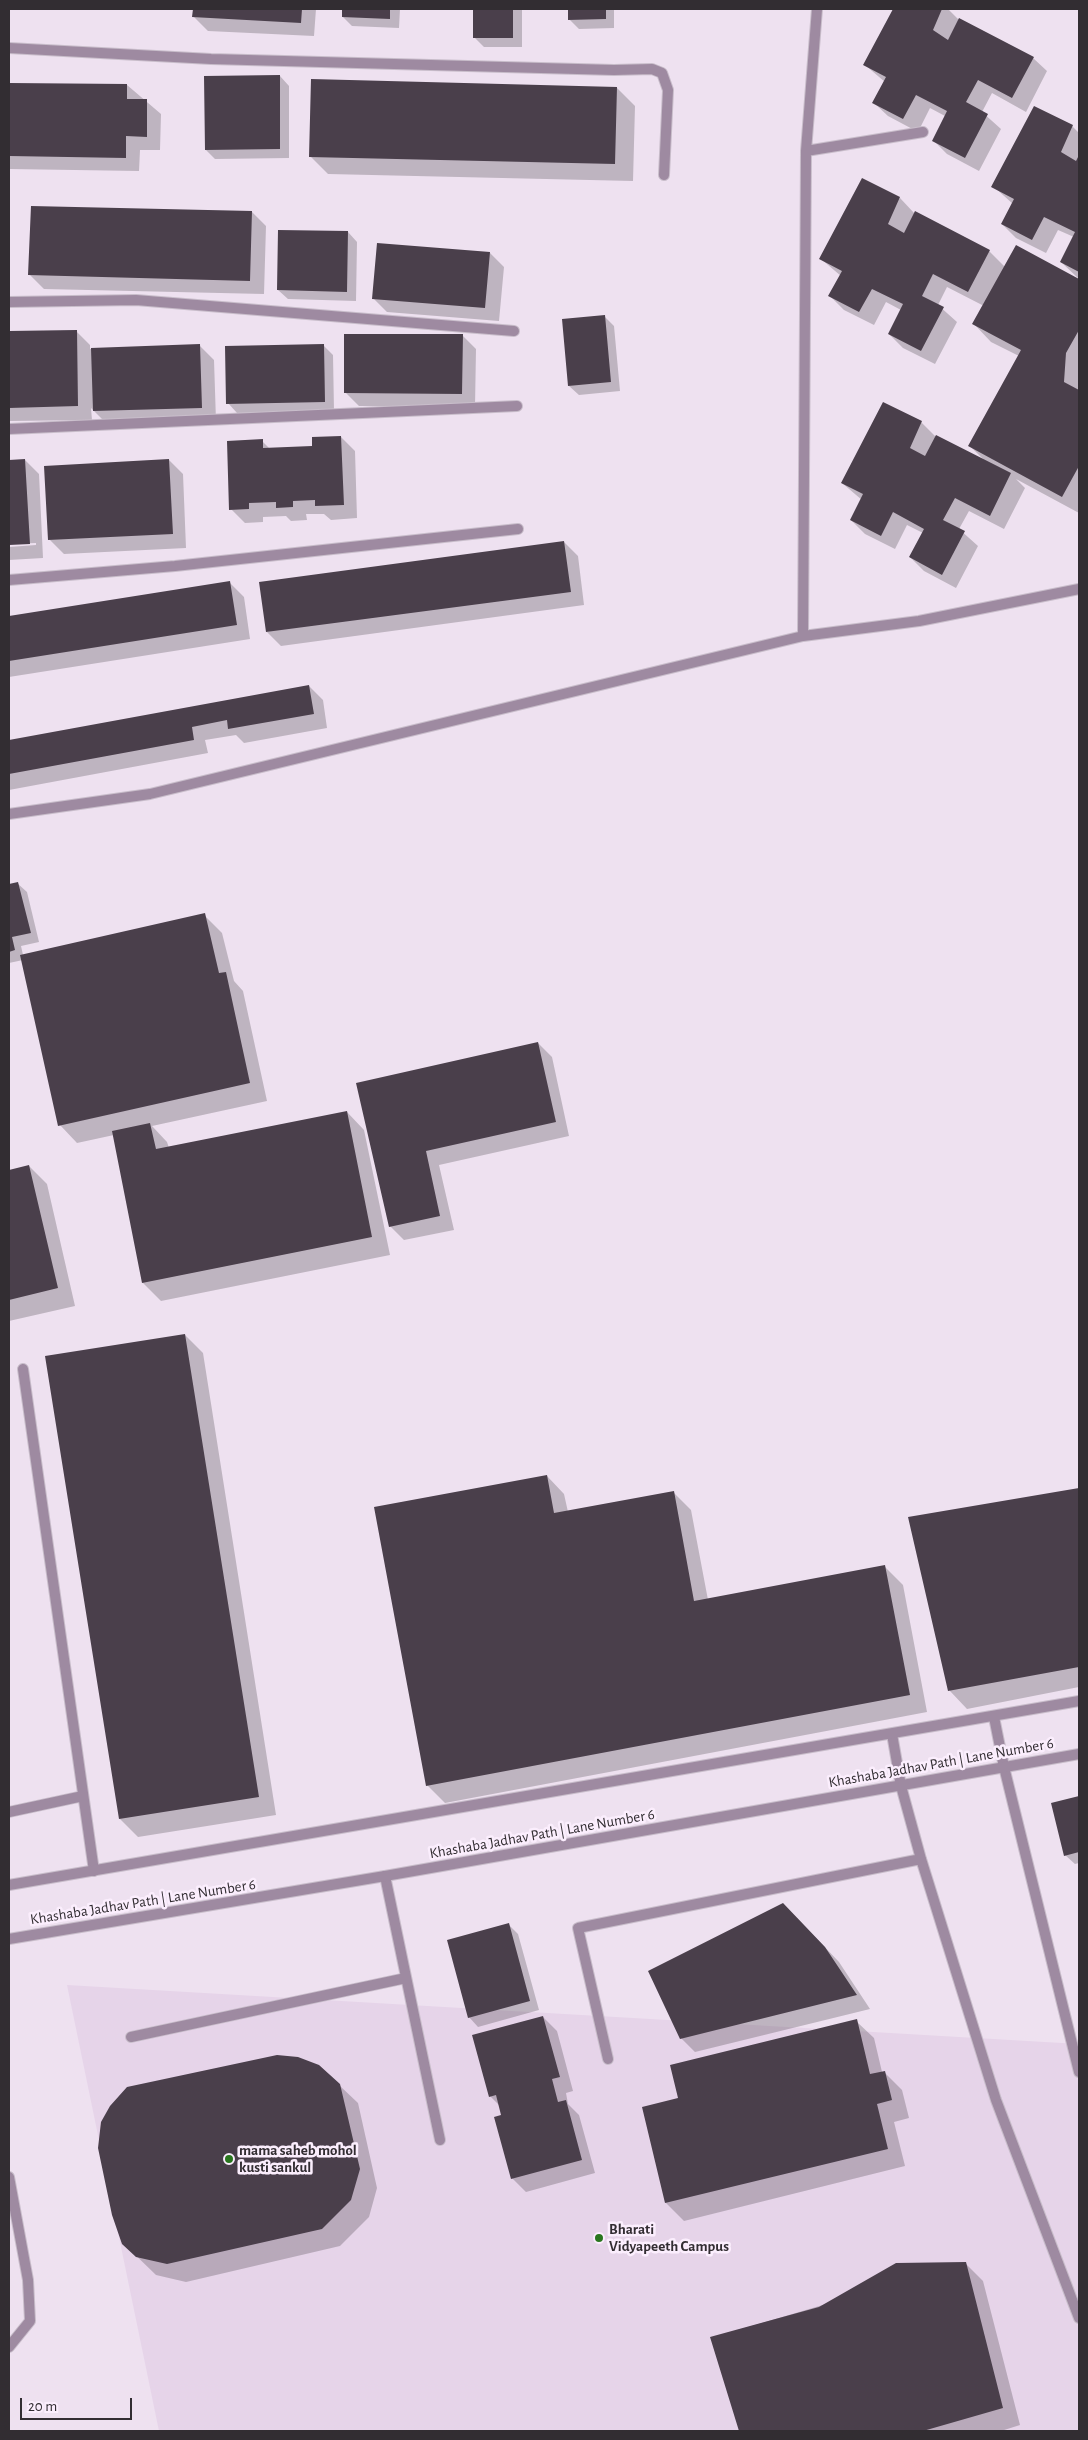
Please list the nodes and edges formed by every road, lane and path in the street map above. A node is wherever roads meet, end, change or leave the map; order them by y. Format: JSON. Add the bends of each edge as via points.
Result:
{"nodes":[{"id":1,"x":816,"y":9,"type":"edge"},
{"id":2,"x":9,"y":48,"type":"edge"},
{"id":3,"x":923,"y":132,"type":"dead end"},
{"id":4,"x":806,"y":151,"type":"junction"},
{"id":5,"x":664,"y":175,"type":"dead end"},
{"id":6,"x":9,"y":302,"type":"edge"},
{"id":7,"x":514,"y":331,"type":"dead end"},
{"id":8,"x":517,"y":406,"type":"dead end"},
{"id":9,"x":9,"y":429,"type":"edge"},
{"id":10,"x":518,"y":529,"type":"dead end"},
{"id":11,"x":9,"y":580,"type":"edge"},
{"id":12,"x":1079,"y":589,"type":"edge"},
{"id":13,"x":802,"y":636,"type":"junction"},
{"id":14,"x":9,"y":814,"type":"edge"},
{"id":15,"x":24,"y":1369,"type":"dead end"},
{"id":16,"x":1079,"y":1702,"type":"edge"},
{"id":17,"x":994,"y":1717,"type":"junction"},
{"id":18,"x":892,"y":1734,"type":"junction"},
{"id":19,"x":1079,"y":1754,"type":"edge"},
{"id":20,"x":1004,"y":1767,"type":"junction"},
{"id":21,"x":901,"y":1786,"type":"junction"},
{"id":22,"x":83,"y":1796,"type":"junction"},
{"id":23,"x":9,"y":1812,"type":"edge"},
{"id":24,"x":921,"y":1859,"type":"junction"},
{"id":25,"x":94,"y":1871,"type":"junction"},
{"id":26,"x":385,"y":1876,"type":"junction"},
{"id":27,"x":9,"y":1885,"type":"edge"},
{"id":28,"x":9,"y":1939,"type":"edge"},
{"id":29,"x":406,"y":1978,"type":"junction"},
{"id":30,"x":131,"y":2037,"type":"dead end"},
{"id":31,"x":608,"y":2059,"type":"dead end"},
{"id":32,"x":1079,"y":2072,"type":"edge"},
{"id":33,"x":440,"y":2140,"type":"dead end"},
{"id":34,"x":9,"y":2177,"type":"edge"},
{"id":35,"x":1079,"y":2318,"type":"edge"},
{"id":36,"x":9,"y":2347,"type":"edge"}],
"edges":[{"from":1,"to":4,"type":"street"},
{"from":2,"to":5,"type":"street","via":[[211,59],[652,69],[662,73],[668,90]]},
{"from":3,"to":4,"type":"street"},
{"from":4,"to":13,"type":"street"},
{"from":6,"to":7,"type":"street","via":[[136,300]]},
{"from":8,"to":9,"type":"street"},
{"from":10,"to":11,"type":"street","via":[[175,566]]},
{"from":12,"to":13,"type":"street","via":[[919,621]]},
{"from":13,"to":14,"type":"street","via":[[150,794]]},
{"from":15,"to":22,"type":"street"},
{"from":16,"to":17,"type":"street"},
{"from":17,"to":18,"type":"street"},
{"from":17,"to":20,"type":"street"},
{"from":18,"to":21,"type":"street"},
{"from":18,"to":25,"type":"street"},
{"from":19,"to":20,"type":"street","name":"Khashaba Jadhav Path | Lane Number 6"},
{"from":20,"to":21,"type":"street","name":"Khashaba Jadhav Path | Lane Number 6"},
{"from":20,"to":32,"type":"street"},
{"from":21,"to":24,"type":"street"},
{"from":21,"to":26,"type":"street","name":"Khashaba Jadhav Path | Lane Number 6"},
{"from":22,"to":23,"type":"street"},
{"from":22,"to":25,"type":"street"},
{"from":24,"to":31,"type":"street","via":[[578,1928]]},
{"from":24,"to":35,"type":"street","via":[[996,2100]]},
{"from":25,"to":27,"type":"street"},
{"from":26,"to":28,"type":"street","name":"Khashaba Jadhav Path | Lane Number 6"},
{"from":26,"to":29,"type":"street"},
{"from":29,"to":30,"type":"street"},
{"from":29,"to":33,"type":"street"},
{"from":34,"to":36,"type":"street","via":[[28,2280],[30,2322]]}]}
